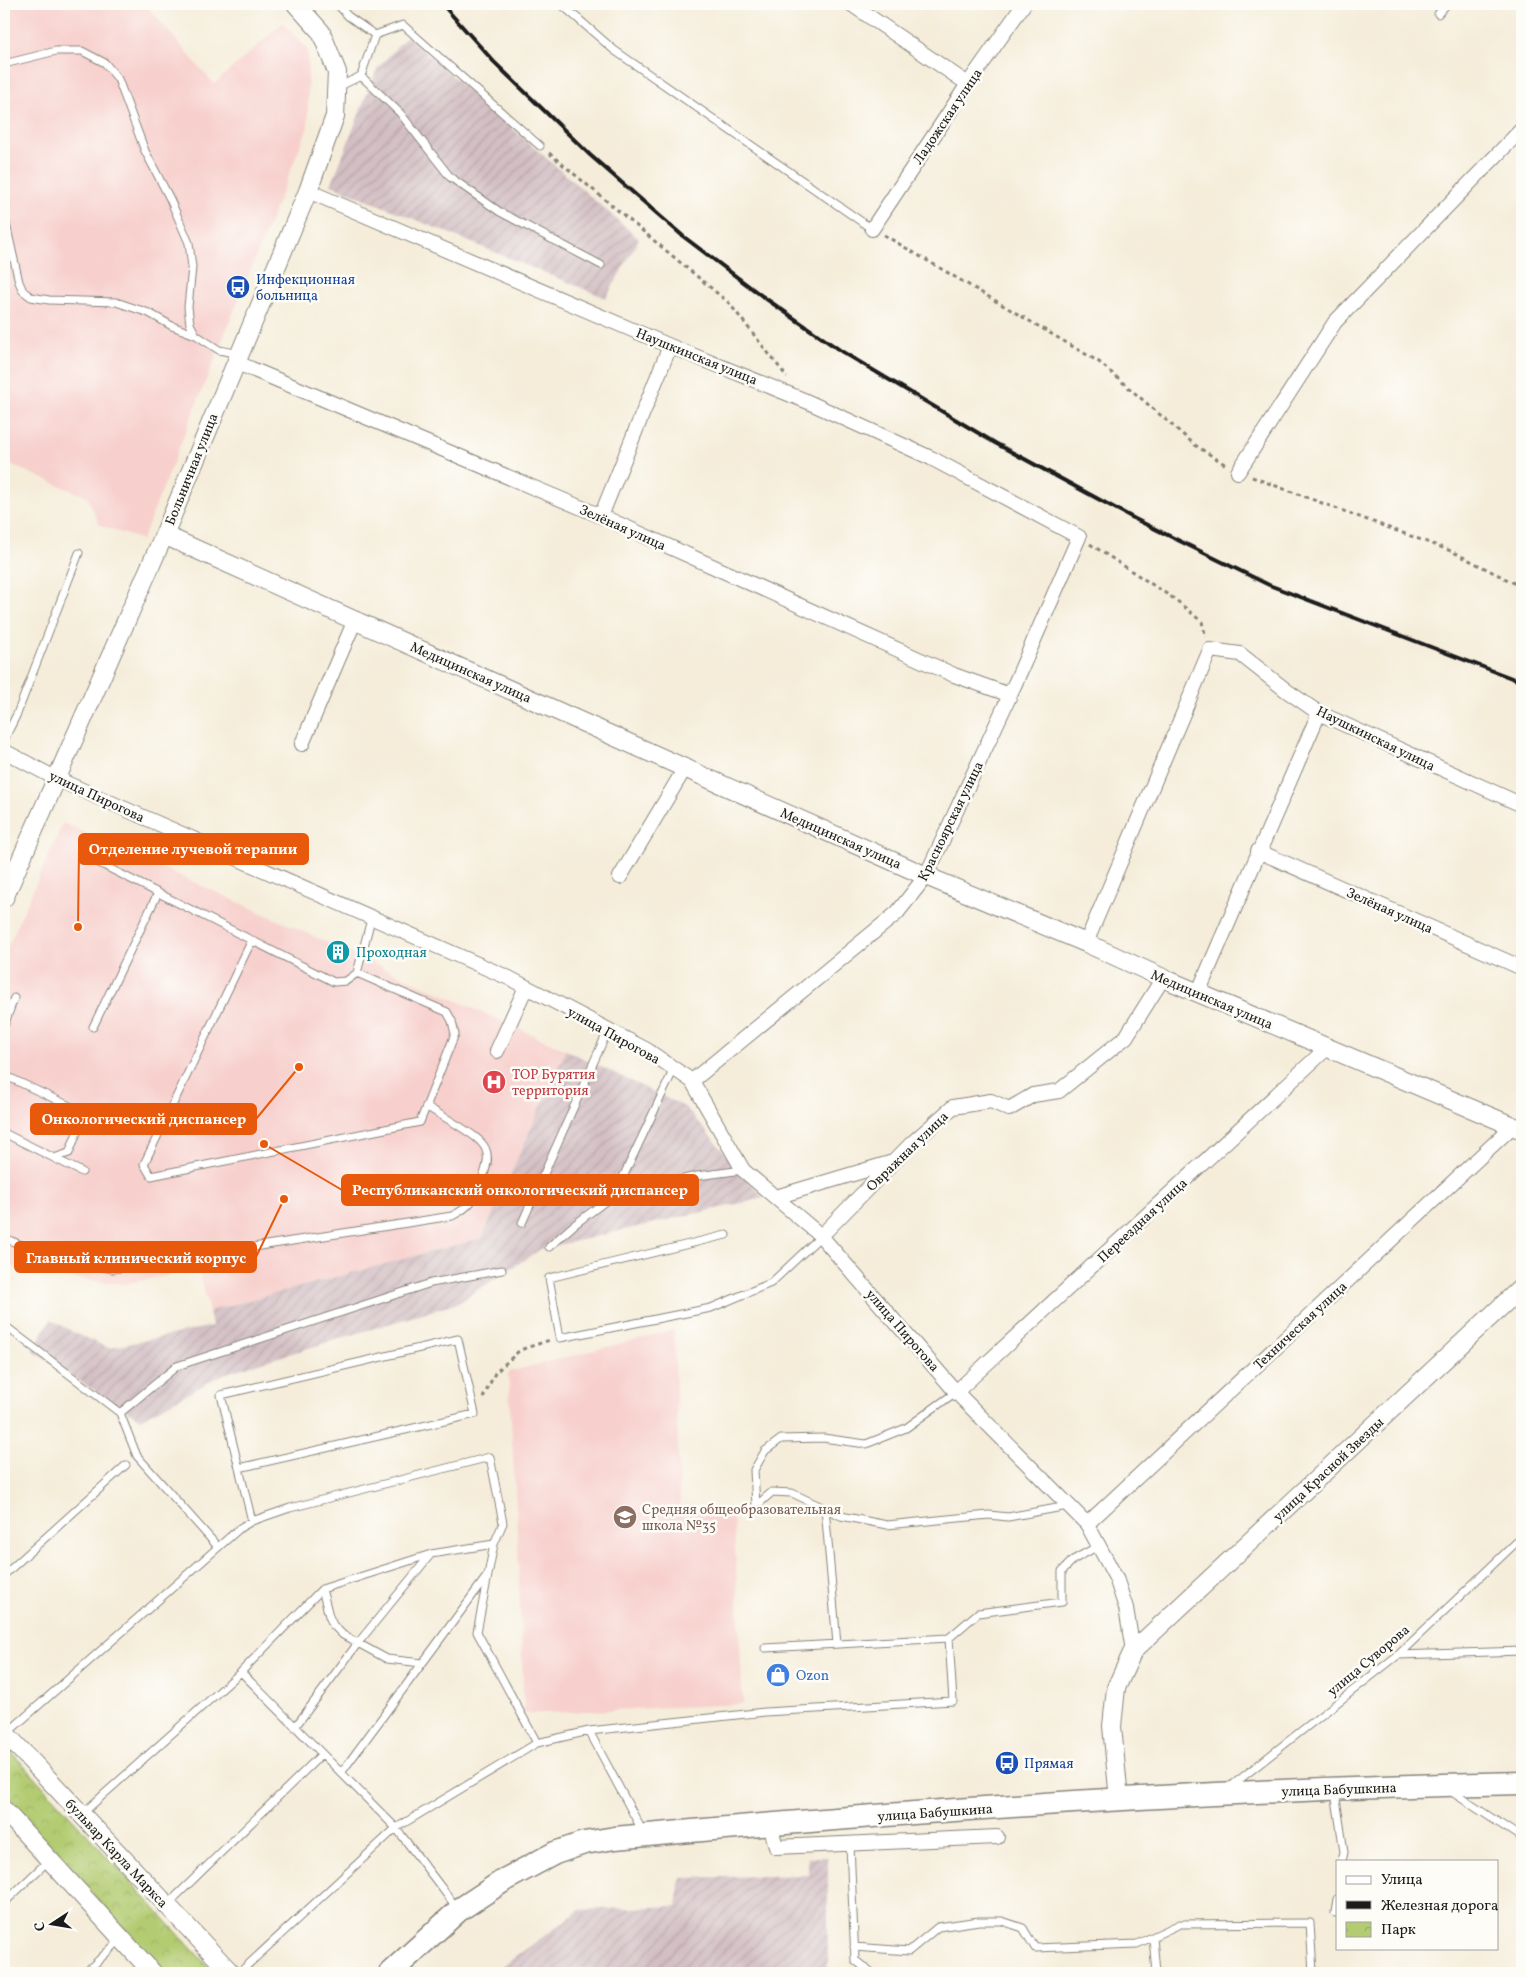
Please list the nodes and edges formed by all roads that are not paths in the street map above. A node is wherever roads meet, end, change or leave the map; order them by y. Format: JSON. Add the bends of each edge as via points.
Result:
{"nodes":[{"id":1,"x":296,"y":4,"type":"edge"},
{"id":2,"x":337,"y":4,"type":"edge"},
{"id":3,"x":561,"y":4,"type":"edge"},
{"id":4,"x":851,"y":4,"type":"edge"},
{"id":5,"x":1024,"y":4,"type":"edge"},
{"id":6,"x":1447,"y":4,"type":"edge"},
{"id":7,"x":1438,"y":14,"type":"dead end"},
{"id":8,"x":375,"y":35,"type":"junction"},
{"id":9,"x":4,"y":64,"type":"edge"},
{"id":10,"x":361,"y":76,"type":"junction"},
{"id":11,"x":968,"y":84,"type":"junction"},
{"id":12,"x":336,"y":88,"type":"junction"},
{"id":13,"x":1522,"y":129,"type":"edge"},
{"id":14,"x":540,"y":146,"type":"road end"},
{"id":15,"x":308,"y":191,"type":"junction"},
{"id":16,"x":4,"y":215,"type":"edge"},
{"id":17,"x":872,"y":229,"type":"joint"},
{"id":18,"x":601,"y":265,"type":"dead end"},
{"id":19,"x":196,"y":335,"type":"junction"},
{"id":20,"x":670,"y":346,"type":"junction"},
{"id":21,"x":237,"y":358,"type":"junction"},
{"id":22,"x":1238,"y":472,"type":"road end"},
{"id":23,"x":602,"y":516,"type":"junction"},
{"id":24,"x":164,"y":535,"type":"junction"},
{"id":25,"x":1079,"y":537,"type":"joint"},
{"id":26,"x":80,"y":553,"type":"dead end"},
{"id":27,"x":356,"y":620,"type":"junction"},
{"id":28,"x":1010,"y":695,"type":"junction"},
{"id":29,"x":1320,"y":713,"type":"junction"},
{"id":30,"x":4,"y":740,"type":"edge"},
{"id":31,"x":302,"y":744,"type":"dead end"},
{"id":32,"x":4,"y":751,"type":"edge"},
{"id":33,"x":686,"y":768,"type":"junction"},
{"id":34,"x":57,"y":779,"type":"junction"},
{"id":35,"x":1522,"y":805,"type":"edge"},
{"id":36,"x":1258,"y":851,"type":"junction"},
{"id":37,"x":99,"y":863,"type":"dead end"},
{"id":38,"x":926,"y":876,"type":"junction"},
{"id":39,"x":620,"y":877,"type":"dead end"},
{"id":40,"x":158,"y":893,"type":"junction"},
{"id":41,"x":4,"y":898,"type":"edge"},
{"id":42,"x":372,"y":919,"type":"junction"},
{"id":43,"x":252,"y":940,"type":"junction"},
{"id":44,"x":1086,"y":943,"type":"junction"},
{"id":45,"x":1522,"y":968,"type":"edge"},
{"id":46,"x":357,"y":973,"type":"junction"},
{"id":47,"x":1163,"y":978,"type":"junction"},
{"id":48,"x":526,"y":987,"type":"junction"},
{"id":49,"x":1198,"y":993,"type":"junction"},
{"id":50,"x":14,"y":998,"type":"dead end"},
{"id":51,"x":4,"y":1026,"type":"edge"},
{"id":52,"x":93,"y":1027,"type":"dead end"},
{"id":53,"x":608,"y":1030,"type":"junction"},
{"id":54,"x":1327,"y":1048,"type":"junction"},
{"id":55,"x":497,"y":1051,"type":"dead end"},
{"id":56,"x":674,"y":1069,"type":"junction"},
{"id":57,"x":4,"y":1075,"type":"edge"},
{"id":58,"x":692,"y":1081,"type":"junction"},
{"id":59,"x":426,"y":1106,"type":"junction"},
{"id":60,"x":1517,"y":1128,"type":"edge"},
{"id":61,"x":4,"y":1133,"type":"edge"},
{"id":62,"x":54,"y":1158,"type":"junction"},
{"id":63,"x":893,"y":1162,"type":"junction"},
{"id":64,"x":743,"y":1170,"type":"junction"},
{"id":65,"x":82,"y":1172,"type":"dead end"},
{"id":66,"x":615,"y":1194,"type":"junction"},
{"id":67,"x":776,"y":1197,"type":"junction"},
{"id":68,"x":522,"y":1223,"type":"dead end"},
{"id":69,"x":726,"y":1235,"type":"dead end"},
{"id":70,"x":821,"y":1236,"type":"junction"},
{"id":71,"x":4,"y":1238,"type":"edge"},
{"id":72,"x":549,"y":1247,"type":"dead end"},
{"id":73,"x":502,"y":1270,"type":"dead end"},
{"id":74,"x":1522,"y":1287,"type":"edge"},
{"id":75,"x":4,"y":1325,"type":"edge"},
{"id":76,"x":956,"y":1392,"type":"junction"},
{"id":77,"x":120,"y":1413,"type":"junction"},
{"id":78,"x":126,"y":1465,"type":"dead end"},
{"id":79,"x":239,"y":1468,"type":"junction"},
{"id":80,"x":1070,"y":1506,"type":"junction"},
{"id":81,"x":825,"y":1508,"type":"junction"},
{"id":82,"x":252,"y":1521,"type":"junction"},
{"id":83,"x":1087,"y":1524,"type":"junction"},
{"id":84,"x":1522,"y":1537,"type":"edge"},
{"id":85,"x":494,"y":1544,"type":"junction"},
{"id":86,"x":1098,"y":1546,"type":"junction"},
{"id":87,"x":218,"y":1547,"type":"junction"},
{"id":88,"x":431,"y":1554,"type":"junction"},
{"id":89,"x":4,"y":1574,"type":"edge"},
{"id":90,"x":488,"y":1574,"type":"junction"},
{"id":91,"x":322,"y":1589,"type":"junction"},
{"id":92,"x":949,"y":1638,"type":"junction"},
{"id":93,"x":358,"y":1644,"type":"junction"},
{"id":94,"x":837,"y":1644,"type":"junction"},
{"id":95,"x":765,"y":1648,"type":"dead end"},
{"id":96,"x":1134,"y":1651,"type":"junction"},
{"id":97,"x":1522,"y":1651,"type":"edge"},
{"id":98,"x":1398,"y":1655,"type":"junction"},
{"id":99,"x":422,"y":1664,"type":"junction"},
{"id":100,"x":241,"y":1672,"type":"junction"},
{"id":101,"x":295,"y":1727,"type":"junction"},
{"id":102,"x":589,"y":1731,"type":"junction"},
{"id":103,"x":5,"y":1733,"type":"edge"},
{"id":104,"x":537,"y":1743,"type":"junction"},
{"id":105,"x":322,"y":1754,"type":"junction"},
{"id":106,"x":341,"y":1773,"type":"junction"},
{"id":107,"x":1522,"y":1783,"type":"edge"},
{"id":108,"x":1442,"y":1784,"type":"junction"},
{"id":109,"x":1335,"y":1789,"type":"junction"},
{"id":110,"x":1222,"y":1794,"type":"junction"},
{"id":111,"x":1119,"y":1800,"type":"junction"},
{"id":112,"x":4,"y":1810,"type":"edge"},
{"id":113,"x":81,"y":1815,"type":"junction"},
{"id":114,"x":770,"y":1824,"type":"junction"},
{"id":115,"x":396,"y":1828,"type":"junction"},
{"id":116,"x":644,"y":1835,"type":"junction"},
{"id":117,"x":997,"y":1837,"type":"dead end"},
{"id":118,"x":1522,"y":1838,"type":"edge"},
{"id":119,"x":850,"y":1844,"type":"junction"},
{"id":120,"x":49,"y":1860,"type":"junction"},
{"id":121,"x":1342,"y":1860,"type":"edge"},
{"id":122,"x":4,"y":1903,"type":"edge"},
{"id":123,"x":166,"y":1905,"type":"junction"},
{"id":124,"x":1336,"y":1906,"type":"edge"},
{"id":125,"x":459,"y":1910,"type":"junction"},
{"id":126,"x":1335,"y":1913,"type":"dead end"},
{"id":127,"x":1153,"y":1937,"type":"junction"},
{"id":128,"x":121,"y":1938,"type":"junction"},
{"id":129,"x":854,"y":1947,"type":"junction"},
{"id":130,"x":85,"y":1973,"type":"edge"},
{"id":131,"x":153,"y":1973,"type":"edge"},
{"id":132,"x":231,"y":1973,"type":"edge"},
{"id":133,"x":239,"y":1973,"type":"edge"},
{"id":134,"x":390,"y":1973,"type":"edge"},
{"id":135,"x":872,"y":1973,"type":"edge"},
{"id":136,"x":1156,"y":1973,"type":"edge"},
{"id":137,"x":1313,"y":1973,"type":"edge"}],
"edges":[{"from":1,"to":12,"type":"street","name":"Больничная улица","via":[[321,32],[337,72]]},
{"from":2,"to":8,"type":"lane"},
{"from":3,"to":17,"type":"lane","via":[[614,50]]},
{"from":4,"to":11,"type":"street"},
{"from":5,"to":11,"type":"street","name":"Ладожская улица"},
{"from":6,"to":7,"type":"lane"},
{"from":8,"to":10,"type":"lane"},
{"from":8,"to":14,"type":"lane","via":[[403,25]]},
{"from":9,"to":19,"type":"lane","via":[[56,52],[82,51],[104,63],[118,79],[145,151],[188,243],[192,267],[188,308],[190,324]]},
{"from":10,"to":12,"type":"lane"},
{"from":10,"to":18,"type":"lane","via":[[400,113],[450,177],[500,212]]},
{"from":11,"to":17,"type":"street","name":"Ладожская улица"},
{"from":12,"to":15,"type":"street","name":"Больничная улица","via":[[335,116]]},
{"from":13,"to":22,"type":"street","via":[[1336,322]]},
{"from":15,"to":20,"type":"street","name":"Наушкинская улица"},
{"from":15,"to":21,"type":"street","name":"Больничная улица"},
{"from":16,"to":19,"type":"lane","via":[[19,282],[31,297],[116,302]]},
{"from":19,"to":21,"type":"lane"},
{"from":20,"to":23,"type":"street"},
{"from":20,"to":25,"type":"street","name":"Наушкинская улица","via":[[806,401],[931,458]]},
{"from":21,"to":23,"type":"street","name":"Зелёная улица"},
{"from":21,"to":24,"type":"street","name":"Больничная улица"},
{"from":23,"to":28,"type":"street","name":"Зелёная улица","via":[[954,675]]},
{"from":24,"to":27,"type":"street","name":"Медицинская улица"},
{"from":24,"to":34,"type":"street","name":"Больничная улица"},
{"from":25,"to":28,"type":"street","name":"Красноярская улица"},
{"from":26,"to":30,"type":"lane"},
{"from":27,"to":31,"type":"street"},
{"from":27,"to":33,"type":"street","name":"Медицинская улица"},
{"from":28,"to":38,"type":"street","name":"Красноярская улица"},
{"from":29,"to":35,"type":"street","name":"Наушкинская улица"},
{"from":29,"to":36,"type":"street"},
{"from":29,"to":44,"type":"street","name":"Наушкинская улица","via":[[1240,654],[1210,650]]},
{"from":32,"to":34,"type":"street","name":"улица Пирогова"},
{"from":33,"to":38,"type":"street","name":"Медицинская улица"},
{"from":33,"to":39,"type":"street"},
{"from":34,"to":41,"type":"street","name":"Больничная улица"},
{"from":34,"to":42,"type":"street","name":"улица Пирогова"},
{"from":36,"to":45,"type":"street","name":"Зелёная улица"},
{"from":36,"to":49,"type":"street"},
{"from":37,"to":40,"type":"lane"},
{"from":38,"to":44,"type":"street","name":"Медицинская улица"},
{"from":38,"to":58,"type":"street","name":"Красноярская улица","via":[[897,913]]},
{"from":40,"to":43,"type":"lane"},
{"from":40,"to":52,"type":"lane"},
{"from":42,"to":46,"type":"lane"},
{"from":42,"to":48,"type":"street","name":"улица Пирогова"},
{"from":43,"to":46,"type":"lane","via":[[334,982],[346,981]]},
{"from":43,"to":59,"type":"lane","via":[[144,1164],[151,1176],[420,1122]]},
{"from":44,"to":47,"type":"street","name":"Медицинская улица"},
{"from":46,"to":59,"type":"lane","via":[[447,1012],[452,1021],[455,1034]]},
{"from":47,"to":49,"type":"street","name":"Медицинская улица"},
{"from":47,"to":63,"type":"street","name":"Овражная улица","via":[[1126,1037],[1059,1091],[1033,1095],[1010,1109],[991,1101],[953,1107]]},
{"from":48,"to":53,"type":"street","name":"улица Пирогова"},
{"from":48,"to":55,"type":"street"},
{"from":49,"to":54,"type":"street","name":"Медицинская улица"},
{"from":50,"to":51,"type":"lane"},
{"from":53,"to":56,"type":"street","name":"улица Пирогова","via":[[648,1050]]},
{"from":53,"to":68,"type":"lane"},
{"from":54,"to":60,"type":"street","name":"Медицинская улица"},
{"from":54,"to":76,"type":"street","name":"Переездная улица"},
{"from":56,"to":58,"type":"street","name":"улица Пирогова"},
{"from":56,"to":66,"type":"lane"},
{"from":57,"to":62,"type":"lane","via":[[76,1110],[80,1125],[69,1153]]},
{"from":58,"to":64,"type":"street","name":"улица Пирогова"},
{"from":59,"to":71,"type":"lane","via":[[481,1140],[487,1152],[488,1166],[473,1200],[452,1216],[113,1269],[50,1258]]},
{"from":60,"to":83,"type":"street","name":"Техническая улица"},
{"from":61,"to":62,"type":"lane"},
{"from":62,"to":65,"type":"lane"},
{"from":63,"to":67,"type":"street"},
{"from":63,"to":70,"type":"street","name":"Овражная улица"},
{"from":64,"to":66,"type":"lane","via":[[697,1176]]},
{"from":64,"to":67,"type":"street","name":"улица Пирогова"},
{"from":66,"to":72,"type":"lane"},
{"from":67,"to":70,"type":"street","name":"улица Пирогова"},
{"from":69,"to":70,"type":"lane","via":[[549,1278],[560,1338],[711,1308],[771,1283]]},
{"from":70,"to":76,"type":"street","name":"улица Пирогова"},
{"from":73,"to":77,"type":"lane","via":[[431,1283],[177,1366]]},
{"from":74,"to":96,"type":"street","name":"улица Красной Звезды"},
{"from":75,"to":77,"type":"lane"},
{"from":76,"to":80,"type":"street","name":"улица Пирогова"},
{"from":76,"to":81,"type":"lane","via":[[906,1428],[866,1444],[823,1438],[781,1439],[766,1451],[754,1470],[756,1506],[772,1492],[792,1493]]},
{"from":77,"to":87,"type":"lane","via":[[137,1456]]},
{"from":78,"to":89,"type":"lane"},
{"from":79,"to":79,"type":"lane","via":[[221,1395],[458,1339],[475,1414]]},
{"from":79,"to":82,"type":"lane"},
{"from":80,"to":81,"type":"lane","via":[[1008,1517],[989,1515],[887,1525],[840,1516]]},
{"from":80,"to":83,"type":"street","name":"улица Пирогова"},
{"from":81,"to":94,"type":"lane"},
{"from":82,"to":85,"type":"lane","via":[[290,1508],[490,1457],[502,1523]]},
{"from":82,"to":87,"type":"lane"},
{"from":83,"to":86,"type":"street","name":"улица Пирогова"},
{"from":84,"to":98,"type":"lane","name":"улица Суворова"},
{"from":85,"to":88,"type":"lane"},
{"from":85,"to":90,"type":"lane"},
{"from":86,"to":92,"type":"lane","via":[[1072,1560],[1062,1571],[1062,1602],[978,1613]]},
{"from":86,"to":96,"type":"street","name":"улица Пирогова","via":[[1116,1578],[1126,1608]]},
{"from":87,"to":103,"type":"lane"},
{"from":88,"to":91,"type":"lane"},
{"from":88,"to":93,"type":"lane"},
{"from":90,"to":99,"type":"lane"},
{"from":90,"to":104,"type":"lane","via":[[477,1632]]},
{"from":91,"to":93,"type":"lane","via":[[333,1625]]},
{"from":91,"to":100,"type":"lane"},
{"from":92,"to":94,"type":"lane"},
{"from":92,"to":102,"type":"lane","via":[[953,1701],[765,1712]]},
{"from":93,"to":99,"type":"lane","via":[[387,1659]]},
{"from":93,"to":101,"type":"lane"},
{"from":94,"to":95,"type":"lane"},
{"from":96,"to":111,"type":"street","via":[[1116,1688],[1112,1726]]},
{"from":97,"to":98,"type":"lane"},
{"from":98,"to":110,"type":"lane","name":"улица Суворова"},
{"from":99,"to":106,"type":"lane"},
{"from":100,"to":101,"type":"lane"},
{"from":100,"to":113,"type":"lane"},
{"from":101,"to":105,"type":"lane"},
{"from":102,"to":104,"type":"lane"},
{"from":102,"to":116,"type":"lane"},
{"from":103,"to":113,"type":"street","name":"бульвар Карла Маркса"},
{"from":104,"to":115,"type":"lane"},
{"from":105,"to":106,"type":"lane"},
{"from":105,"to":123,"type":"lane"},
{"from":106,"to":115,"type":"lane"},
{"from":107,"to":108,"type":"main road","name":"улица Бабушкина"},
{"from":108,"to":109,"type":"main road","name":"улица Бабушкина"},
{"from":108,"to":118,"type":"lane"},
{"from":109,"to":110,"type":"main road","name":"улица Бабушкина"},
{"from":109,"to":121,"type":"lane","via":[[1344,1852]]},
{"from":110,"to":111,"type":"main road","name":"улица Бабушкина"},
{"from":111,"to":114,"type":"main road","name":"улица Бабушкина"},
{"from":112,"to":120,"type":"street"},
{"from":113,"to":123,"type":"street","name":"бульвар Карла Маркса"},
{"from":114,"to":116,"type":"main road","name":"улица Бабушкина"},
{"from":114,"to":119,"type":"street","via":[[776,1847]]},
{"from":115,"to":125,"type":"lane"},
{"from":115,"to":133,"type":"lane"},
{"from":116,"to":125,"type":"main road","name":"улица Бабушкина","via":[[584,1842],[555,1853],[506,1879]]},
{"from":117,"to":119,"type":"street"},
{"from":119,"to":129,"type":"lane"},
{"from":120,"to":122,"type":"lane"},
{"from":120,"to":128,"type":"street"},
{"from":123,"to":132,"type":"street","name":"бульвар Карла Маркса"},
{"from":124,"to":126,"type":"lane"},
{"from":125,"to":134,"type":"main road","name":"улица Бабушкина"},
{"from":127,"to":129,"type":"lane","via":[[1137,1944],[1035,1948],[1023,1928],[1002,1922],[979,1921],[938,1927],[909,1951]]},
{"from":127,"to":136,"type":"lane"},
{"from":127,"to":137,"type":"lane","via":[[1180,1924],[1310,1923]]},
{"from":128,"to":130,"type":"lane"},
{"from":128,"to":131,"type":"street"},
{"from":129,"to":135,"type":"lane","via":[[855,1960]]}]}
